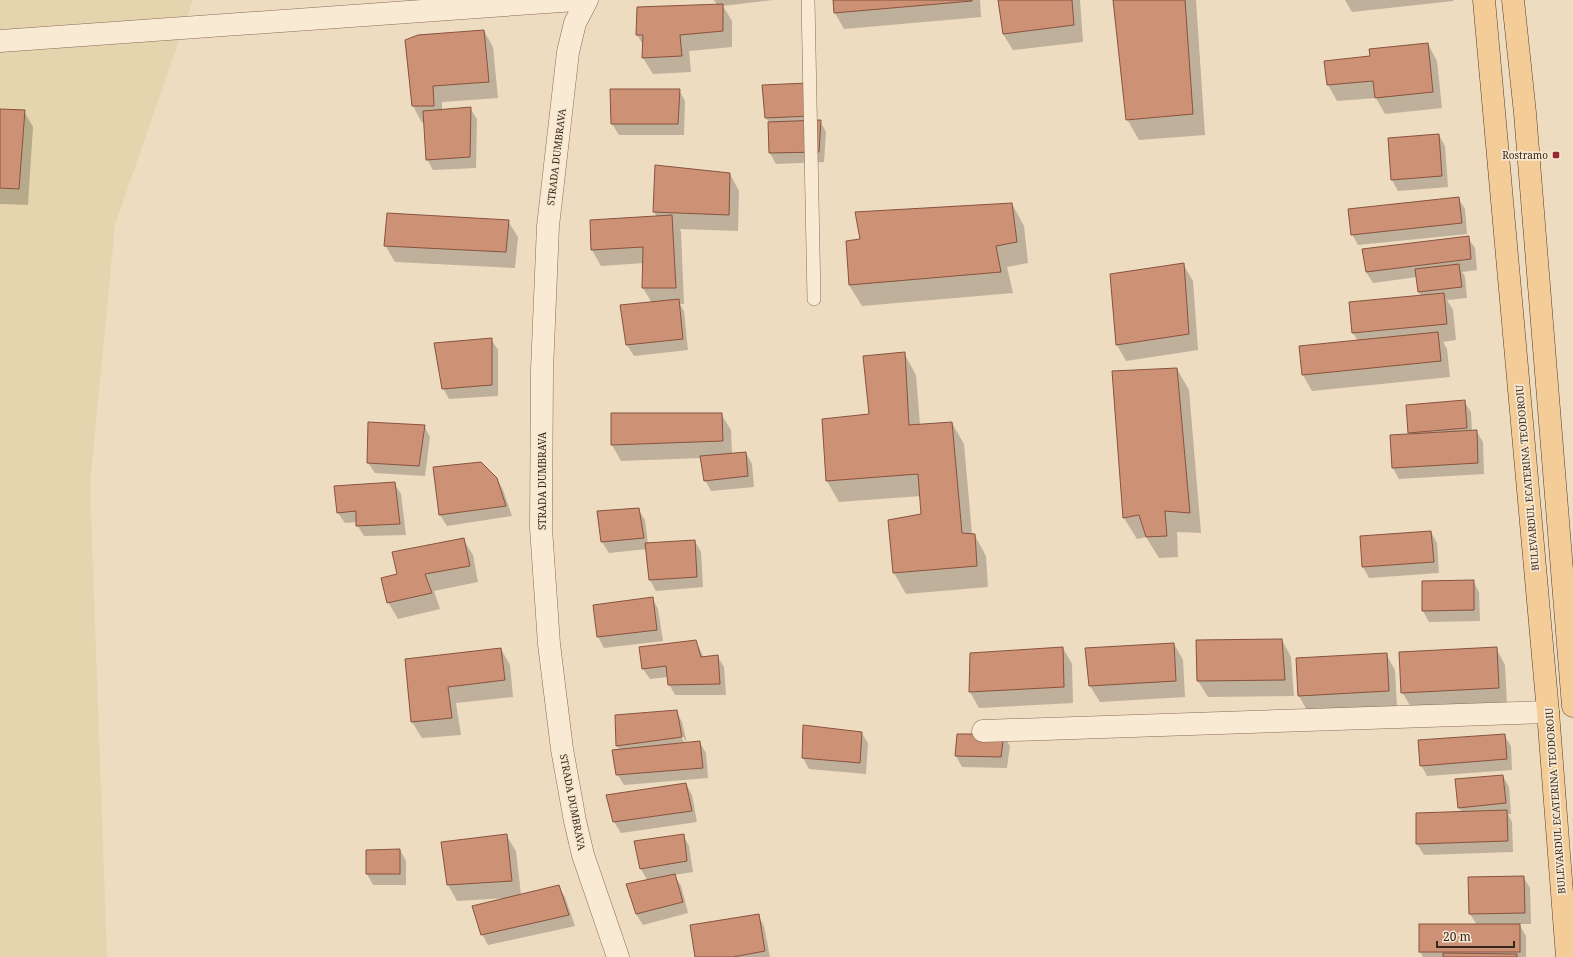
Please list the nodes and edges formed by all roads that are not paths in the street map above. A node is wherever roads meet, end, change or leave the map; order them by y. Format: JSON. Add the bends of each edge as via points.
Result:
{"nodes":[{"id":1,"x":576,"y":0,"type":"edge"},
{"id":2,"x":587,"y":0,"type":"edge"},
{"id":3,"x":808,"y":0,"type":"edge"},
{"id":4,"x":1484,"y":0,"type":"edge"},
{"id":5,"x":1513,"y":0,"type":"edge"},
{"id":6,"x":0,"y":41,"type":"edge"},
{"id":7,"x":814,"y":299,"type":"dead end"},
{"id":8,"x":1573,"y":706,"type":"edge"},
{"id":9,"x":1548,"y":712,"type":"junction"},
{"id":10,"x":982,"y":731,"type":"dead end"},
{"id":11,"x":618,"y":957,"type":"edge"},
{"id":12,"x":1567,"y":957,"type":"edge"}],
"edges":[{"from":1,"to":6,"type":"street"},
{"from":2,"to":11,"type":"street","name":"STRADA DUMBRAVA","via":[[575,23],[568,52],[548,226],[542,370],[541,528],[549,644],[574,822]]},
{"from":3,"to":7,"type":"lane"},
{"from":4,"to":9,"type":"main road","name":"BULEVARDUL ECATERINA TEODOROIU"},
{"from":5,"to":8,"type":"main road"},
{"from":9,"to":10,"type":"street"},
{"from":9,"to":12,"type":"main road","name":"BULEVARDUL ECATERINA TEODOROIU"}]}
